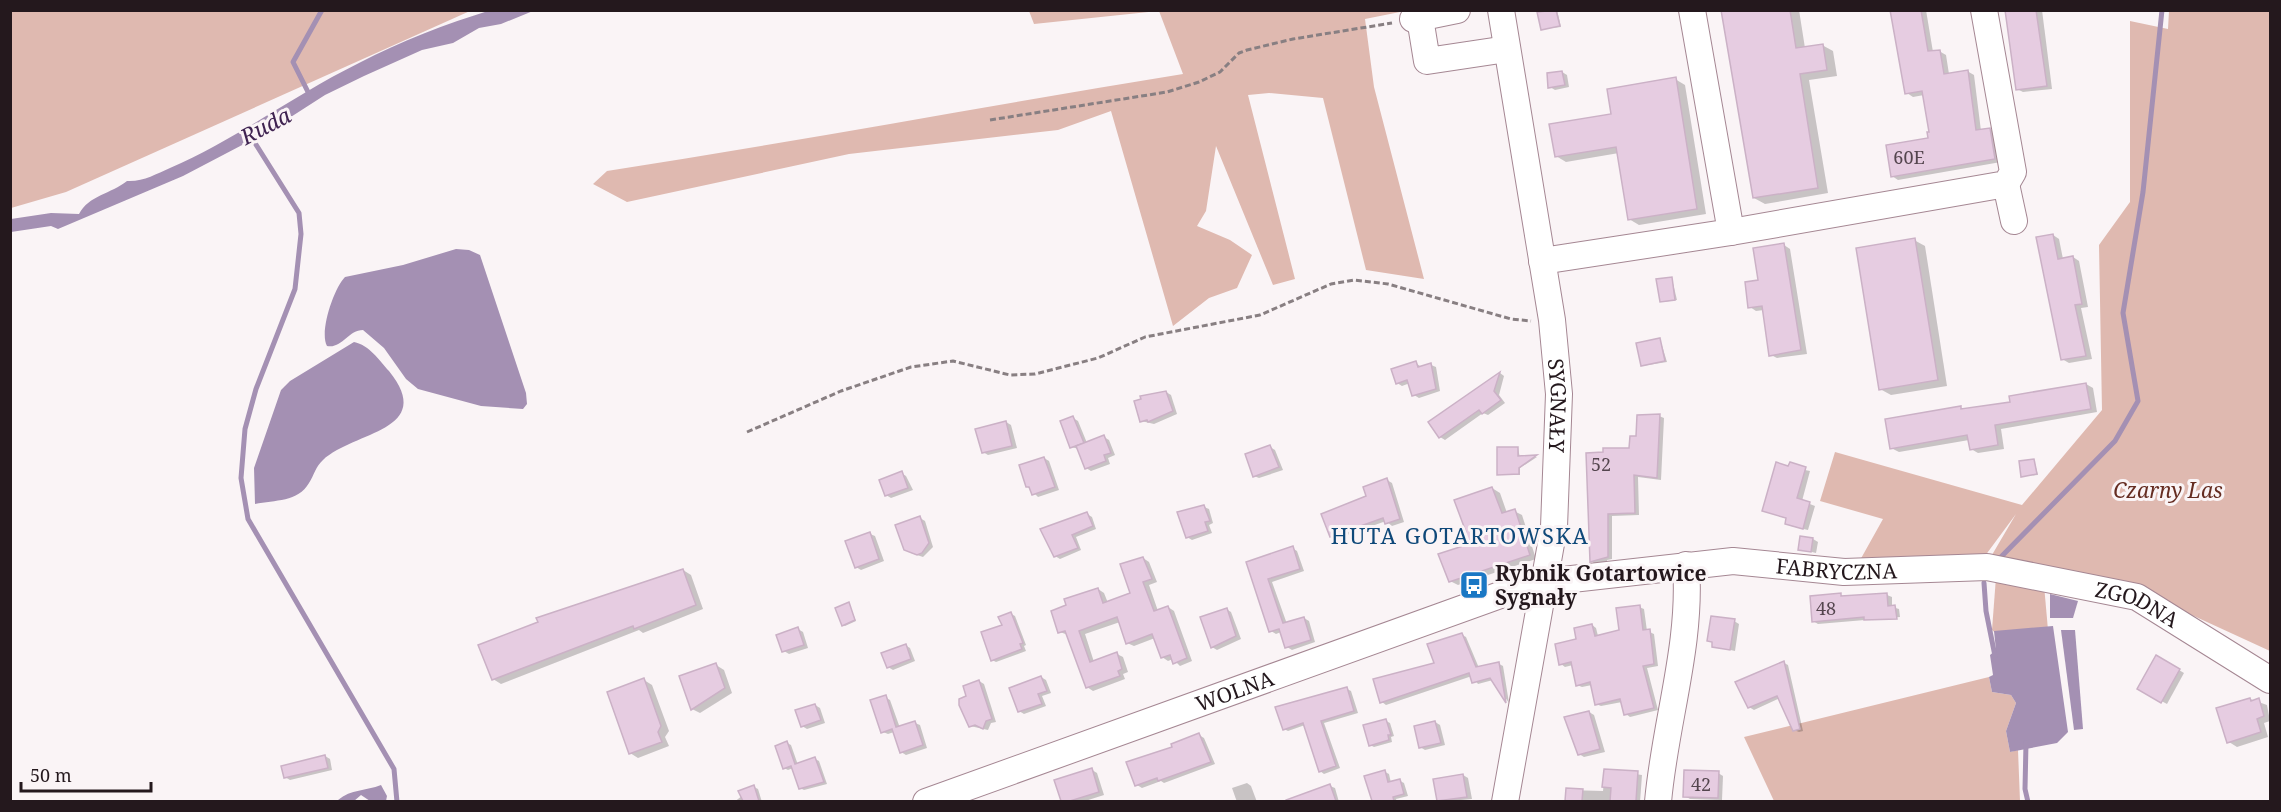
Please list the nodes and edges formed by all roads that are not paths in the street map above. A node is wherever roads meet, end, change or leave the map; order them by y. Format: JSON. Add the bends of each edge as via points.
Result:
{"nodes":[{"id":1,"x":1457,"y":10,"type":"edge"},
{"id":2,"x":1500,"y":10,"type":"edge"},
{"id":3,"x":1692,"y":10,"type":"edge"},
{"id":4,"x":1984,"y":10,"type":"edge"},
{"id":5,"x":1507,"y":49,"type":"junction"},
{"id":6,"x":2006,"y":184,"type":"junction"},
{"id":7,"x":2014,"y":221,"type":"dead end"},
{"id":8,"x":1731,"y":232,"type":"junction"},
{"id":9,"x":1542,"y":261,"type":"junction"},
{"id":10,"x":1686,"y":565,"type":"junction"},
{"id":11,"x":1987,"y":567,"type":"joint"},
{"id":12,"x":1545,"y":582,"type":"junction"},
{"id":13,"x":2271,"y":680,"type":"edge"},
{"id":14,"x":926,"y":801,"type":"edge"},
{"id":15,"x":1505,"y":801,"type":"edge"},
{"id":16,"x":1658,"y":801,"type":"edge"}],
"edges":[{"from":1,"to":5,"type":"street","via":[[1416,19],[1427,61]]},
{"from":2,"to":5,"type":"street","name":"SYGNAŁY"},
{"from":3,"to":8,"type":"street"},
{"from":4,"to":6,"type":"street","via":[[2013,172]]},
{"from":5,"to":9,"type":"street","name":"SYGNAŁY"},
{"from":6,"to":7,"type":"street"},
{"from":6,"to":8,"type":"street"},
{"from":8,"to":9,"type":"street"},
{"from":9,"to":12,"type":"street","name":"SYGNAŁY","via":[[1559,394],[1554,527]]},
{"from":10,"to":11,"type":"street","name":"FABRYCZNA","via":[[1732,561],[1844,572]]},
{"from":10,"to":12,"type":"street","name":"FABRYCZNA"},
{"from":10,"to":16,"type":"street","via":[[1686,632]]},
{"from":11,"to":13,"type":"street","name":"ZGODNA","via":[[2137,597]]},
{"from":12,"to":14,"type":"street","name":"WOLNA","via":[[1504,593]]},
{"from":12,"to":15,"type":"street","name":"SYGNAŁY"}]}
